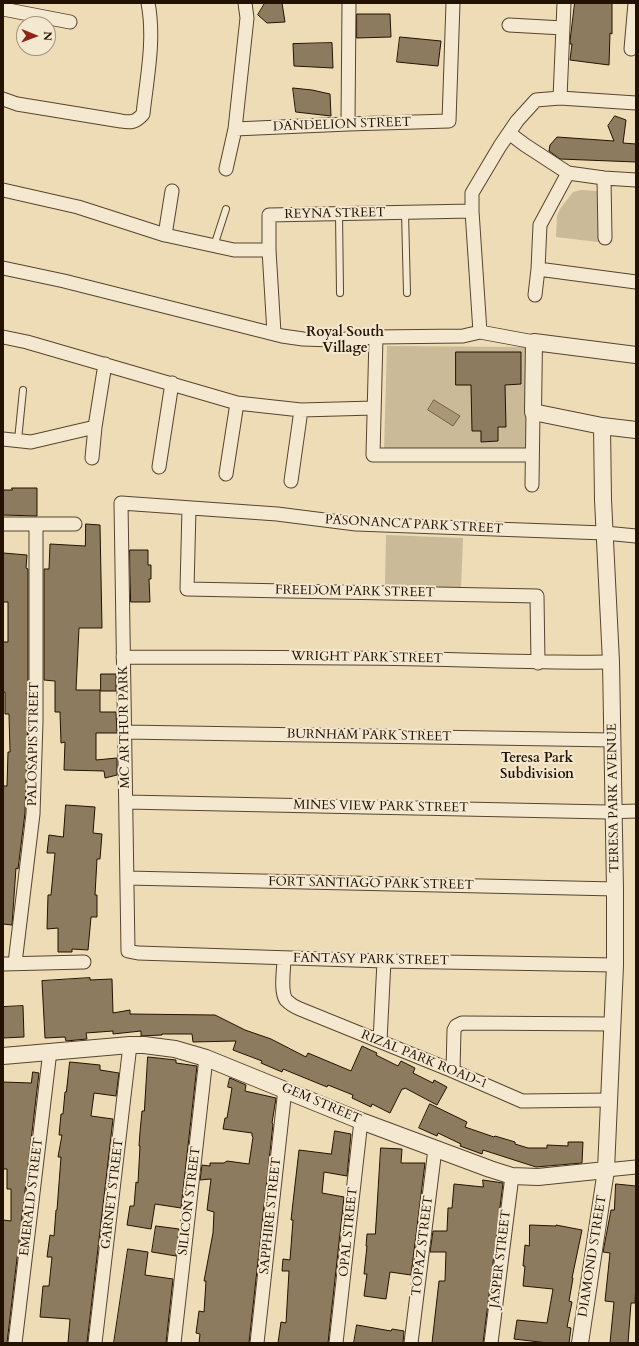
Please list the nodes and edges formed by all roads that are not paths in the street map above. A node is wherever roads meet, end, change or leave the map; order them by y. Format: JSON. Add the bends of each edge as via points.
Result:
{"nodes":[{"id":1,"x":148,"y":3,"type":"edge"},
{"id":2,"x":245,"y":3,"type":"edge"},
{"id":3,"x":349,"y":3,"type":"edge"},
{"id":4,"x":452,"y":3,"type":"edge"},
{"id":5,"x":564,"y":3,"type":"edge"},
{"id":6,"x":635,"y":3,"type":"edge"},
{"id":7,"x":3,"y":9,"type":"edge"},
{"id":8,"x":70,"y":22,"type":"dead end"},
{"id":9,"x":509,"y":25,"type":"dead end"},
{"id":10,"x":563,"y":28,"type":"junction"},
{"id":11,"x":634,"y":32,"type":"edge"},
{"id":12,"x":631,"y":49,"type":"dead end"},
{"id":13,"x":560,"y":98,"type":"junction"},
{"id":14,"x":3,"y":99,"type":"edge"},
{"id":15,"x":636,"y":102,"type":"edge"},
{"id":16,"x":348,"y":124,"type":"junction"},
{"id":17,"x":235,"y":129,"type":"junction"},
{"id":18,"x":509,"y":133,"type":"junction"},
{"id":19,"x":226,"y":169,"type":"dead end"},
{"id":20,"x":568,"y":172,"type":"junction"},
{"id":21,"x":604,"y":178,"type":"junction"},
{"id":22,"x":636,"y":180,"type":"edge"},
{"id":23,"x":3,"y":190,"type":"edge"},
{"id":24,"x":172,"y":191,"type":"dead end"},
{"id":25,"x":226,"y":209,"type":"dead end"},
{"id":26,"x":472,"y":210,"type":"junction"},
{"id":27,"x":405,"y":212,"type":"junction"},
{"id":28,"x":339,"y":214,"type":"junction"},
{"id":29,"x":165,"y":235,"type":"junction"},
{"id":30,"x":605,"y":238,"type":"dead end"},
{"id":31,"x":214,"y":246,"type":"junction"},
{"id":32,"x":269,"y":250,"type":"junction"},
{"id":33,"x":3,"y":268,"type":"edge"},
{"id":34,"x":538,"y":269,"type":"junction"},
{"id":35,"x":636,"y":282,"type":"edge"},
{"id":36,"x":407,"y":293,"type":"dead end"},
{"id":37,"x":340,"y":294,"type":"dead end"},
{"id":38,"x":535,"y":295,"type":"dead end"},
{"id":39,"x":480,"y":332,"type":"junction"},
{"id":40,"x":274,"y":333,"type":"junction"},
{"id":41,"x":3,"y":337,"type":"edge"},
{"id":42,"x":376,"y":337,"type":"junction"},
{"id":43,"x":534,"y":342,"type":"junction"},
{"id":44,"x":636,"y":355,"type":"edge"},
{"id":45,"x":105,"y":364,"type":"junction"},
{"id":46,"x":172,"y":383,"type":"junction"},
{"id":47,"x":23,"y":390,"type":"dead end"},
{"id":48,"x":237,"y":403,"type":"junction"},
{"id":49,"x":374,"y":408,"type":"junction"},
{"id":50,"x":301,"y":410,"type":"junction"},
{"id":51,"x":533,"y":412,"type":"junction"},
{"id":52,"x":602,"y":426,"type":"junction"},
{"id":53,"x":95,"y":427,"type":"junction"},
{"id":54,"x":636,"y":430,"type":"edge"},
{"id":55,"x":3,"y":439,"type":"edge"},
{"id":56,"x":18,"y":440,"type":"junction"},
{"id":57,"x":532,"y":455,"type":"junction"},
{"id":58,"x":92,"y":458,"type":"dead end"},
{"id":59,"x":159,"y":467,"type":"dead end"},
{"id":60,"x":226,"y":474,"type":"dead end"},
{"id":61,"x":292,"y":481,"type":"dead end"},
{"id":62,"x":532,"y":485,"type":"dead end"},
{"id":63,"x":121,"y":503,"type":"joint"},
{"id":64,"x":189,"y":508,"type":"junction"},
{"id":65,"x":3,"y":524,"type":"edge"},
{"id":66,"x":36,"y":524,"type":"junction"},
{"id":67,"x":75,"y":524,"type":"dead end"},
{"id":68,"x":605,"y":533,"type":"junction"},
{"id":69,"x":636,"y":536,"type":"edge"},
{"id":70,"x":123,"y":657,"type":"junction"},
{"id":71,"x":538,"y":662,"type":"junction"},
{"id":72,"x":612,"y":662,"type":"junction"},
{"id":73,"x":125,"y":732,"type":"junction"},
{"id":74,"x":613,"y":740,"type":"junction"},
{"id":75,"x":126,"y":802,"type":"junction"},
{"id":76,"x":614,"y":812,"type":"junction"},
{"id":77,"x":636,"y":812,"type":"edge"},
{"id":78,"x":127,"y":878,"type":"junction"},
{"id":79,"x":615,"y":889,"type":"junction"},
{"id":80,"x":128,"y":951,"type":"joint"},
{"id":81,"x":284,"y":958,"type":"junction"},
{"id":82,"x":384,"y":961,"type":"junction"},
{"id":83,"x":84,"y":962,"type":"dead end"},
{"id":84,"x":9,"y":963,"type":"edge"},
{"id":85,"x":615,"y":965,"type":"junction"},
{"id":86,"x":613,"y":1024,"type":"junction"},
{"id":87,"x":380,"y":1042,"type":"junction"},
{"id":88,"x":130,"y":1045,"type":"junction"},
{"id":89,"x":50,"y":1051,"type":"junction"},
{"id":90,"x":3,"y":1056,"type":"edge"},
{"id":91,"x":206,"y":1058,"type":"junction"},
{"id":92,"x":453,"y":1070,"type":"junction"},
{"id":93,"x":285,"y":1089,"type":"junction"},
{"id":94,"x":609,"y":1100,"type":"junction"},
{"id":95,"x":361,"y":1121,"type":"junction"},
{"id":96,"x":435,"y":1149,"type":"junction"},
{"id":97,"x":636,"y":1167,"type":"edge"},
{"id":98,"x":606,"y":1170,"type":"junction"},
{"id":99,"x":512,"y":1176,"type":"junction"},
{"id":100,"x":14,"y":1343,"type":"edge"},
{"id":101,"x":95,"y":1343,"type":"edge"},
{"id":102,"x":174,"y":1343,"type":"edge"},
{"id":103,"x":257,"y":1343,"type":"edge"},
{"id":104,"x":336,"y":1343,"type":"edge"},
{"id":105,"x":411,"y":1343,"type":"edge"},
{"id":106,"x":491,"y":1343,"type":"edge"},
{"id":107,"x":580,"y":1343,"type":"edge"}],
"edges":[{"from":1,"to":14,"type":"street","via":[[151,37],[143,114],[137,120],[125,122],[17,104]]},
{"from":2,"to":17,"type":"street","via":[[247,18]]},
{"from":3,"to":16,"type":"street"},
{"from":4,"to":16,"type":"street","name":"DANDELION STREET","via":[[449,121]]},
{"from":5,"to":10,"type":"street"},
{"from":6,"to":11,"type":"street"},
{"from":7,"to":8,"type":"street"},
{"from":9,"to":10,"type":"street"},
{"from":10,"to":13,"type":"street"},
{"from":11,"to":12,"type":"street"},
{"from":13,"to":15,"type":"street"},
{"from":13,"to":18,"type":"street","via":[[536,100],[516,121]]},
{"from":16,"to":17,"type":"street","name":"DANDELION STREET"},
{"from":17,"to":19,"type":"street"},
{"from":18,"to":20,"type":"street"},
{"from":18,"to":26,"type":"street","via":[[472,193]]},
{"from":20,"to":21,"type":"street"},
{"from":20,"to":34,"type":"street","via":[[540,225]]},
{"from":21,"to":22,"type":"street"},
{"from":21,"to":30,"type":"street"},
{"from":23,"to":29,"type":"street","via":[[78,207]]},
{"from":24,"to":29,"type":"street"},
{"from":25,"to":31,"type":"lane"},
{"from":26,"to":27,"type":"street","name":"REYNA STREET"},
{"from":26,"to":39,"type":"street"},
{"from":27,"to":28,"type":"street","name":"REYNA STREET"},
{"from":27,"to":36,"type":"lane"},
{"from":28,"to":32,"type":"street","name":"REYNA STREET","via":[[269,215]]},
{"from":28,"to":37,"type":"lane"},
{"from":29,"to":31,"type":"street"},
{"from":31,"to":32,"type":"street","via":[[234,250]]},
{"from":32,"to":40,"type":"street","name":"REYNA STREET"},
{"from":33,"to":40,"type":"street"},
{"from":34,"to":35,"type":"street"},
{"from":34,"to":38,"type":"street"},
{"from":39,"to":42,"type":"street","via":[[463,336]]},
{"from":39,"to":43,"type":"street"},
{"from":40,"to":42,"type":"street","via":[[302,340]]},
{"from":41,"to":45,"type":"street"},
{"from":42,"to":49,"type":"street"},
{"from":43,"to":44,"type":"street"},
{"from":43,"to":51,"type":"street"},
{"from":45,"to":46,"type":"street"},
{"from":45,"to":53,"type":"street"},
{"from":46,"to":48,"type":"street"},
{"from":46,"to":59,"type":"street"},
{"from":47,"to":56,"type":"lane"},
{"from":48,"to":50,"type":"street"},
{"from":48,"to":60,"type":"street"},
{"from":49,"to":50,"type":"street"},
{"from":49,"to":57,"type":"street","via":[[373,455]]},
{"from":50,"to":61,"type":"street"},
{"from":51,"to":52,"type":"street"},
{"from":51,"to":57,"type":"street"},
{"from":52,"to":54,"type":"street"},
{"from":52,"to":68,"type":"street","name":"TERESA PARK AVENUE"},
{"from":53,"to":56,"type":"street","via":[[31,442]]},
{"from":53,"to":58,"type":"street"},
{"from":55,"to":56,"type":"street"},
{"from":57,"to":62,"type":"street"},
{"from":63,"to":64,"type":"street","name":"PASONANCA PARK STREET"},
{"from":63,"to":70,"type":"street","name":"MC ARTHUR PARK"},
{"from":64,"to":68,"type":"street","name":"PASONANCA PARK STREET","via":[[277,514],[356,524]]},
{"from":64,"to":71,"type":"street","name":"FREEDOM PARK STREET","via":[[187,589],[537,596]]},
{"from":65,"to":66,"type":"street"},
{"from":66,"to":67,"type":"street"},
{"from":66,"to":84,"type":"street","name":"PALOSAPIS STREET","via":[[36,722],[33,814]]},
{"from":68,"to":69,"type":"street","name":"PASONANCA PARK STREET"},
{"from":68,"to":72,"type":"street","name":"TERESA PARK AVENUE"},
{"from":70,"to":71,"type":"street","name":"WRIGHT PARK STREET"},
{"from":70,"to":73,"type":"street","name":"MC ARTHUR PARK"},
{"from":71,"to":72,"type":"street","name":"WRIGHT PARK STREET"},
{"from":72,"to":74,"type":"street","name":"TERESA PARK AVENUE"},
{"from":73,"to":74,"type":"street","name":"BURNHAM PARK STREET"},
{"from":73,"to":75,"type":"street","name":"MC ARTHUR PARK"},
{"from":74,"to":76,"type":"street","name":"TERESA PARK AVENUE"},
{"from":75,"to":76,"type":"street","name":"MINES VIEW PARK STREET"},
{"from":75,"to":78,"type":"street","name":"MC ARTHUR PARK"},
{"from":76,"to":77,"type":"street","name":"MINES VIEW PARK STREET"},
{"from":76,"to":79,"type":"street","name":"TERESA PARK AVENUE"},
{"from":78,"to":79,"type":"street","name":"FORT SANTIAGO PARK STREET"},
{"from":78,"to":80,"type":"street","name":"MC ARTHUR PARK"},
{"from":79,"to":85,"type":"street","name":"TERESA PARK AVENUE"},
{"from":80,"to":81,"type":"street","name":"FANTASY PARK STREET"},
{"from":81,"to":82,"type":"street","name":"FANTASY PARK STREET"},
{"from":81,"to":87,"type":"street","name":"RIZAL PARK ROAD-1","via":[[286,1000],[292,1005]]},
{"from":82,"to":85,"type":"street","name":"FANTASY PARK STREET"},
{"from":82,"to":87,"type":"street"},
{"from":83,"to":84,"type":"street"},
{"from":85,"to":86,"type":"street","name":"TERESA PARK AVENUE"},
{"from":86,"to":92,"type":"street","via":[[462,1023],[454,1030]]},
{"from":86,"to":94,"type":"street","name":"TERESA PARK AVENUE"},
{"from":87,"to":92,"type":"street","name":"RIZAL PARK ROAD-1"},
{"from":88,"to":89,"type":"street","name":"GEM STREET"},
{"from":88,"to":91,"type":"street","name":"GEM STREET","via":[[175,1049]]},
{"from":88,"to":101,"type":"street","name":"GARNET STREET"},
{"from":89,"to":90,"type":"street","name":"GEM STREET"},
{"from":89,"to":100,"type":"street","name":"EMERALD STREET"},
{"from":91,"to":93,"type":"street","name":"GEM STREET"},
{"from":91,"to":102,"type":"street","name":"SILICON STREET"},
{"from":92,"to":94,"type":"street","name":"RIZAL PARK ROAD-1","via":[[522,1101]]},
{"from":93,"to":95,"type":"street","name":"GEM STREET"},
{"from":93,"to":103,"type":"street","name":"SAPPHIRE STREET"},
{"from":94,"to":98,"type":"street","name":"TERESA PARK AVENUE"},
{"from":95,"to":96,"type":"street","name":"GEM STREET"},
{"from":95,"to":104,"type":"street","name":"OPAL STREET"},
{"from":96,"to":99,"type":"street","name":"GEM STREET"},
{"from":96,"to":105,"type":"street","name":"TOPAZ STREET"},
{"from":97,"to":98,"type":"street","name":"GEM STREET"},
{"from":98,"to":99,"type":"street","name":"GEM STREET","via":[[538,1177]]},
{"from":98,"to":107,"type":"street","name":"DIAMOND STREET"},
{"from":99,"to":106,"type":"street","name":"JASPER STREET"}]}
